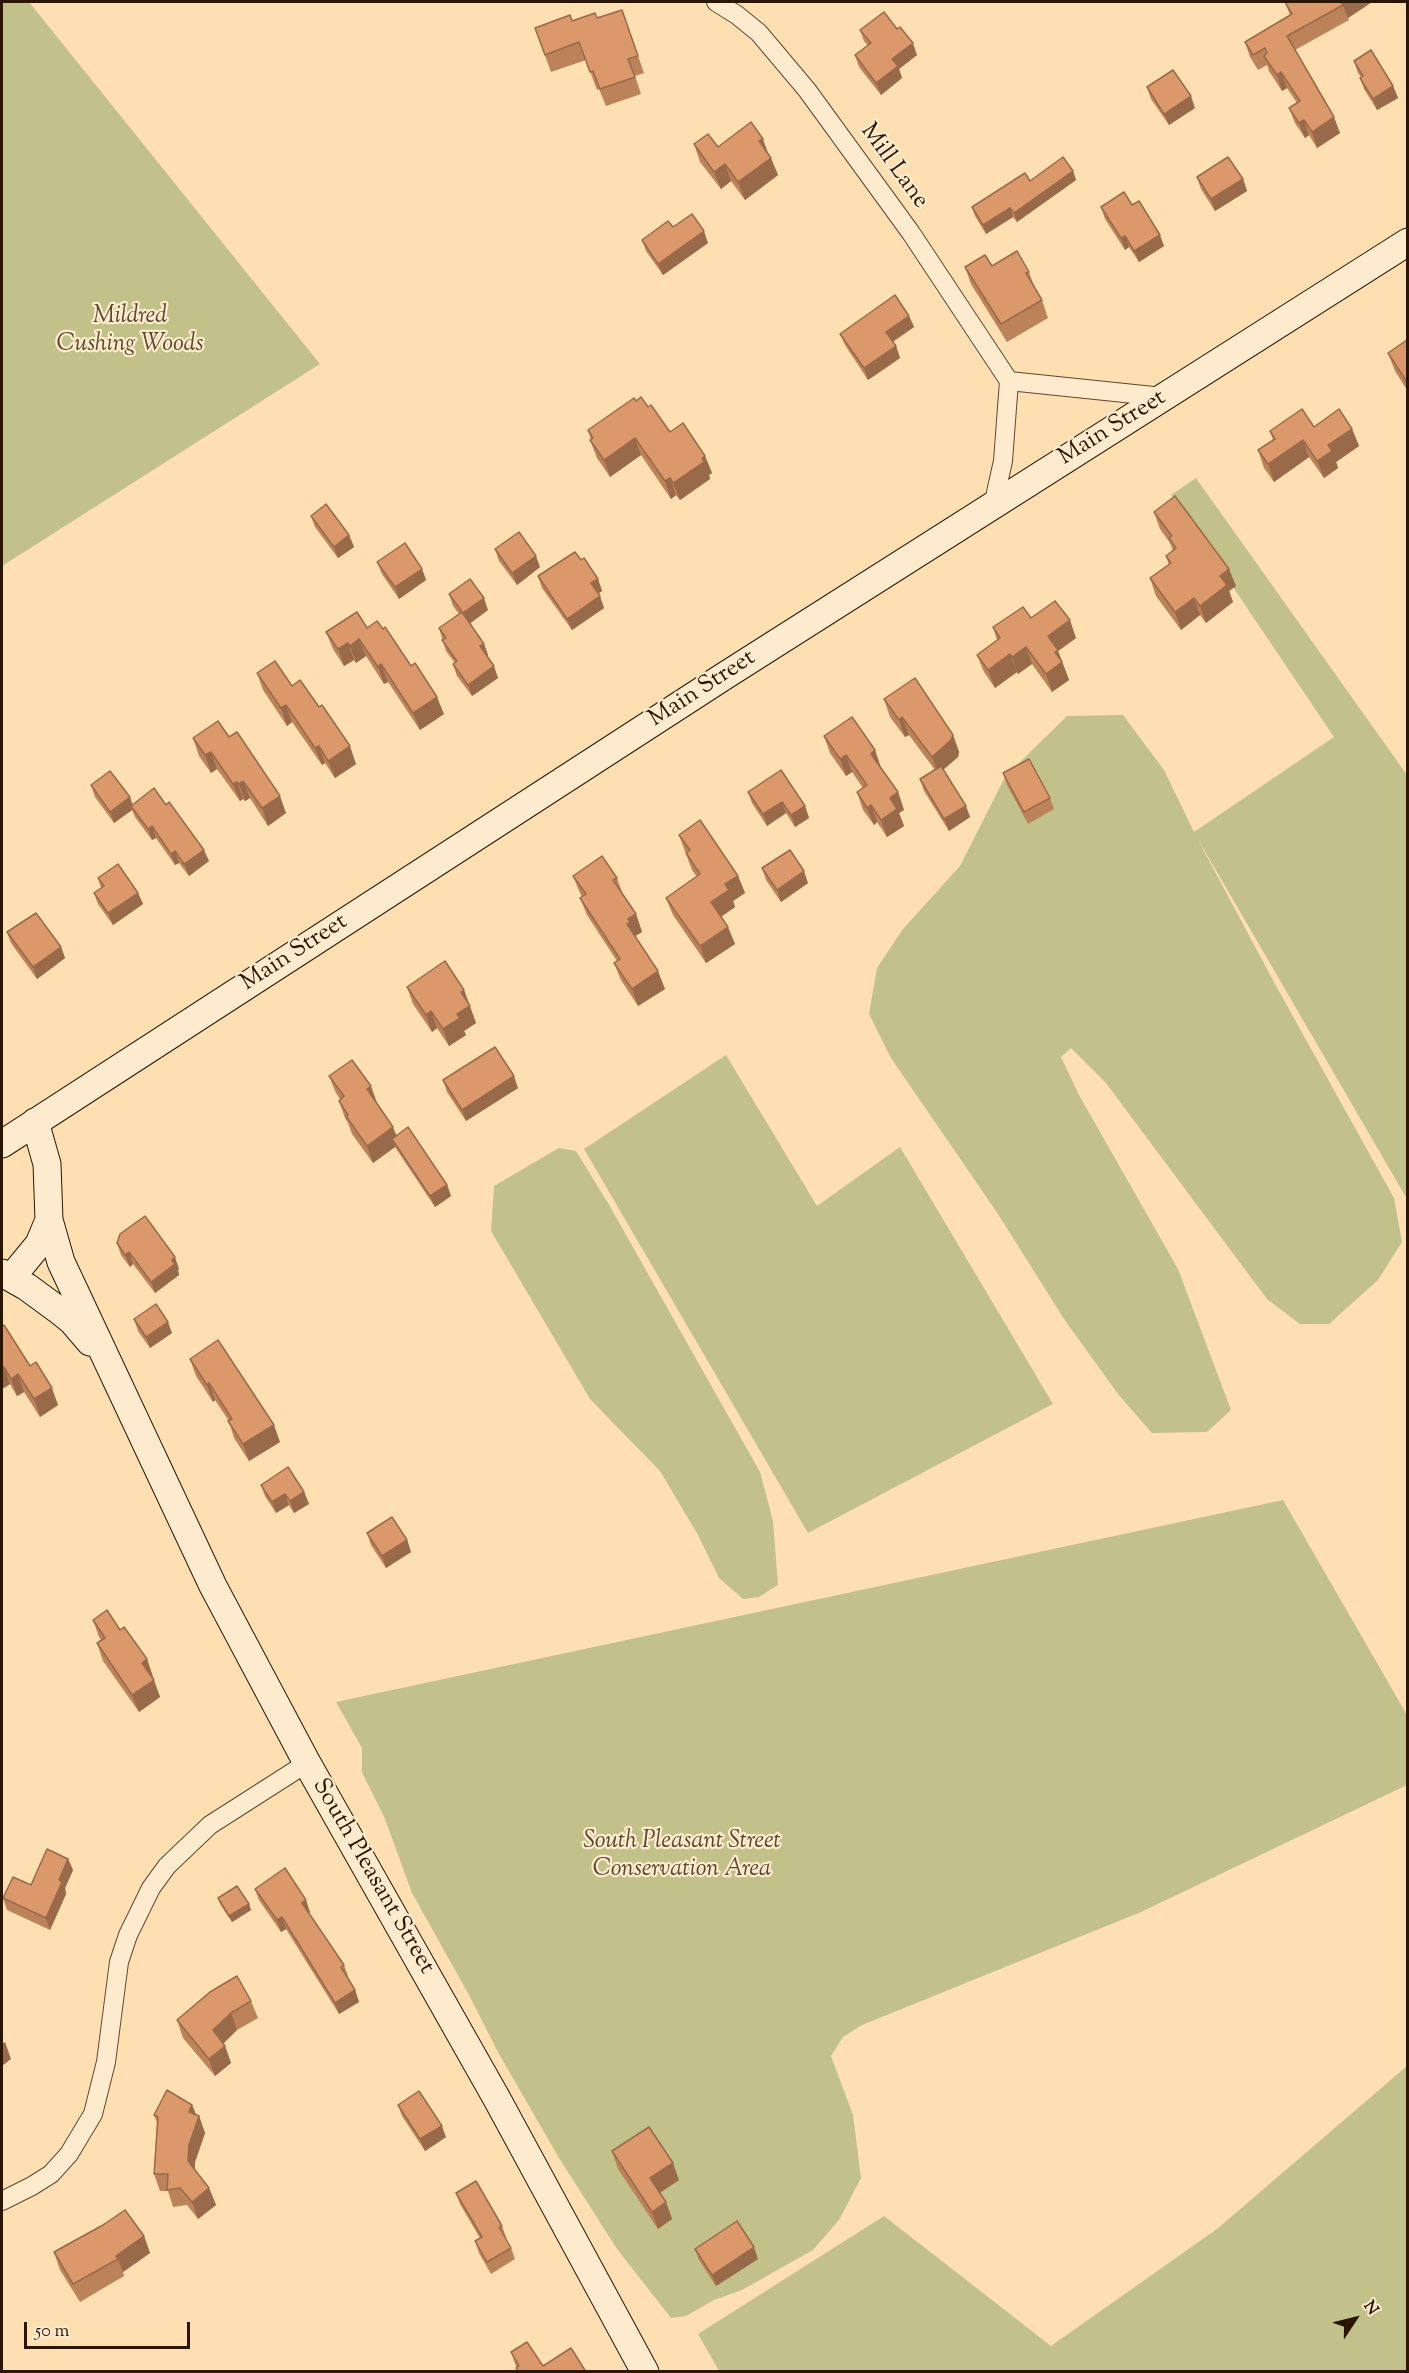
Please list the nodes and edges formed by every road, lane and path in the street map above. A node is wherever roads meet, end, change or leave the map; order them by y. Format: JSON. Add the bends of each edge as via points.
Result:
{"nodes":[{"id":1,"x":716,"y":2,"type":"edge"},
{"id":2,"x":1407,"y":242,"type":"edge"},
{"id":3,"x":1009,"y":381,"type":"junction"},
{"id":4,"x":1163,"y":397,"type":"junction"},
{"id":5,"x":993,"y":506,"type":"junction"},
{"id":6,"x":35,"y":1122,"type":"junction"},
{"id":7,"x":2,"y":1144,"type":"edge"},
{"id":8,"x":49,"y":1220,"type":"junction"},
{"id":9,"x":6,"y":1276,"type":"edge"},
{"id":10,"x":115,"y":1375,"type":"junction"},
{"id":11,"x":307,"y":1763,"type":"junction"},
{"id":12,"x":2,"y":2201,"type":"edge"},
{"id":13,"x":645,"y":2372,"type":"edge"}],
"edges":[{"from":1,"to":3,"type":"street","name":"Mill Lane","via":[[759,33],[807,90],[911,233]]},
{"from":2,"to":4,"type":"main road","name":"Main Street"},
{"from":3,"to":4,"type":"street"},
{"from":3,"to":5,"type":"street","via":[[1003,461]]},
{"from":4,"to":5,"type":"main road","name":"Main Street"},
{"from":5,"to":6,"type":"main road","name":"Main Street"},
{"from":6,"to":7,"type":"main road","name":"Main Street"},
{"from":6,"to":8,"type":"main road","name":"South Pleasant Street","via":[[46,1164]]},
{"from":8,"to":9,"type":"main road","via":[[39,1244]]},
{"from":8,"to":10,"type":"main road","name":"South Pleasant Street","via":[[62,1262]]},
{"from":9,"to":10,"type":"main road","name":"South Pleasant Street","via":[[72,1322]]},
{"from":10,"to":11,"type":"main road","name":"South Pleasant Street","via":[[213,1586]]},
{"from":11,"to":12,"type":"street","via":[[210,1825],[167,1866],[151,1888],[119,1962],[106,2062],[93,2114],[69,2154],[51,2174]]},
{"from":11,"to":13,"type":"main road","name":"South Pleasant Street"}]}
